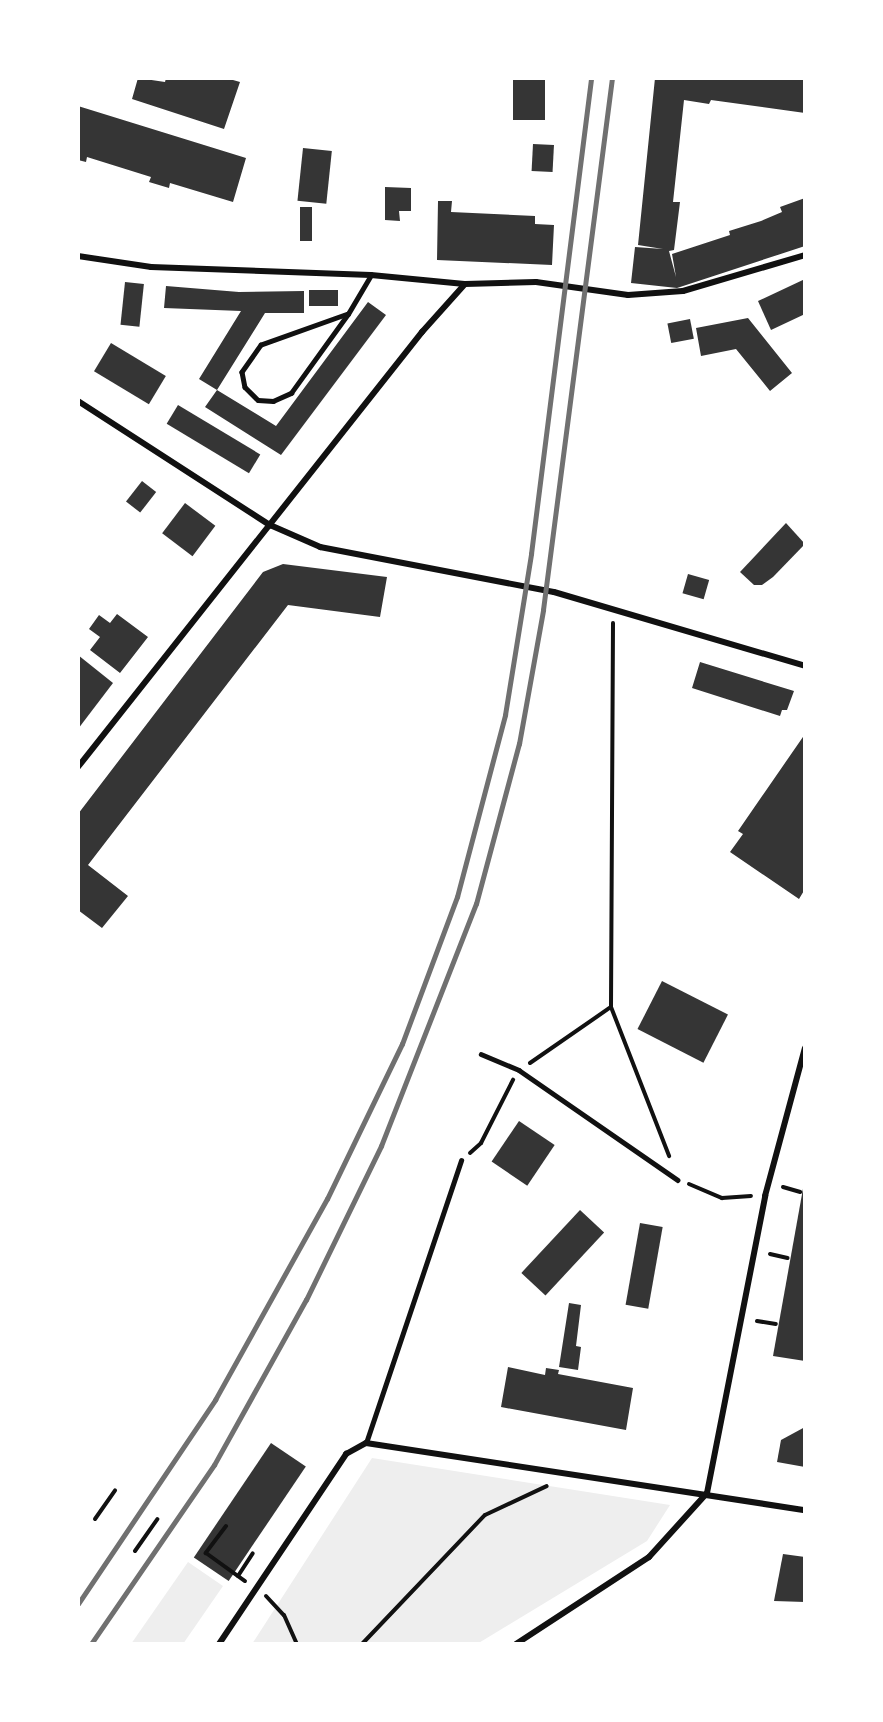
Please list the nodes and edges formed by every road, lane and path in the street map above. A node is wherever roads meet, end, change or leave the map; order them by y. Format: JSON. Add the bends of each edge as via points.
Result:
{"nodes":[{"id":1,"x":805,"y":255,"type":"edge"},
{"id":2,"x":78,"y":256,"type":"edge"},
{"id":3,"x":371,"y":275,"type":"junction"},
{"id":4,"x":465,"y":284,"type":"junction"},
{"id":5,"x":348,"y":314,"type":"junction"},
{"id":6,"x":78,"y":401,"type":"edge"},
{"id":7,"x":270,"y":525,"type":"junction"},
{"id":8,"x":614,"y":607,"type":"junction"},
{"id":9,"x":805,"y":666,"type":"edge"},
{"id":10,"x":78,"y":767,"type":"edge"},
{"id":11,"x":611,"y":1007,"type":"junction"},
{"id":12,"x":805,"y":1048,"type":"edge"},
{"id":13,"x":481,"y":1054,"type":"dead end"},
{"id":14,"x":519,"y":1070,"type":"junction"},
{"id":15,"x":460,"y":1161,"type":"joint"},
{"id":16,"x":678,"y":1180,"type":"junction"},
{"id":17,"x":783,"y":1187,"type":"dead end"},
{"id":18,"x":800,"y":1192,"type":"dead end"},
{"id":19,"x":765,"y":1196,"type":"junction"},
{"id":20,"x":770,"y":1254,"type":"dead end"},
{"id":21,"x":788,"y":1258,"type":"dead end"},
{"id":22,"x":757,"y":1321,"type":"dead end"},
{"id":23,"x":776,"y":1324,"type":"dead end"},
{"id":24,"x":366,"y":1443,"type":"junction"},
{"id":25,"x":575,"y":1473,"type":"junction"},
{"id":26,"x":115,"y":1490,"type":"dead end"},
{"id":27,"x":707,"y":1493,"type":"junction"},
{"id":28,"x":805,"y":1510,"type":"edge"},
{"id":29,"x":157,"y":1519,"type":"dead end"},
{"id":30,"x":95,"y":1520,"type":"dead end"},
{"id":31,"x":226,"y":1526,"type":"dead end"},
{"id":32,"x":135,"y":1551,"type":"dead end"},
{"id":33,"x":253,"y":1553,"type":"dead end"},
{"id":34,"x":238,"y":1576,"type":"junction"},
{"id":35,"x":248,"y":1583,"type":"dead end"},
{"id":36,"x":265,"y":1595,"type":"dead end"},
{"id":37,"x":219,"y":1644,"type":"edge"},
{"id":38,"x":297,"y":1644,"type":"edge"},
{"id":39,"x":362,"y":1644,"type":"edge"},
{"id":40,"x":516,"y":1644,"type":"edge"}],
"edges":[{"from":1,"to":4,"type":"street","via":[[683,291],[628,295],[536,282]]},
{"from":2,"to":3,"type":"street","via":[[151,267]]},
{"from":3,"to":4,"type":"street"},
{"from":3,"to":5,"type":"lane"},
{"from":4,"to":7,"type":"street","via":[[422,332]]},
{"from":5,"to":5,"type":"lane","via":[[291,393],[273,401],[258,400],[245,387],[242,372],[261,345]]},
{"from":6,"to":7,"type":"street"},
{"from":7,"to":8,"type":"street","via":[[320,547]]},
{"from":7,"to":10,"type":"street"},
{"from":8,"to":9,"type":"street"},
{"from":8,"to":11,"type":"path"},
{"from":11,"to":14,"type":"path"},
{"from":11,"to":16,"type":"path"},
{"from":12,"to":19,"type":"street"},
{"from":13,"to":14,"type":"lane"},
{"from":14,"to":15,"type":"path","via":[[502,1096],[481,1143]]},
{"from":14,"to":16,"type":"lane"},
{"from":15,"to":24,"type":"lane"},
{"from":16,"to":19,"type":"path","via":[[722,1198]]},
{"from":17,"to":18,"type":"path"},
{"from":19,"to":27,"type":"street"},
{"from":20,"to":21,"type":"path"},
{"from":22,"to":23,"type":"path"},
{"from":24,"to":25,"type":"street"},
{"from":24,"to":37,"type":"street","via":[[346,1454]]},
{"from":25,"to":27,"type":"street"},
{"from":25,"to":39,"type":"path","via":[[485,1515]]},
{"from":26,"to":30,"type":"path"},
{"from":27,"to":28,"type":"street"},
{"from":27,"to":40,"type":"street","via":[[649,1557]]},
{"from":29,"to":32,"type":"path"},
{"from":31,"to":34,"type":"path","via":[[206,1553]]},
{"from":33,"to":34,"type":"path"},
{"from":34,"to":35,"type":"path"},
{"from":36,"to":38,"type":"path","via":[[284,1615]]}]}
